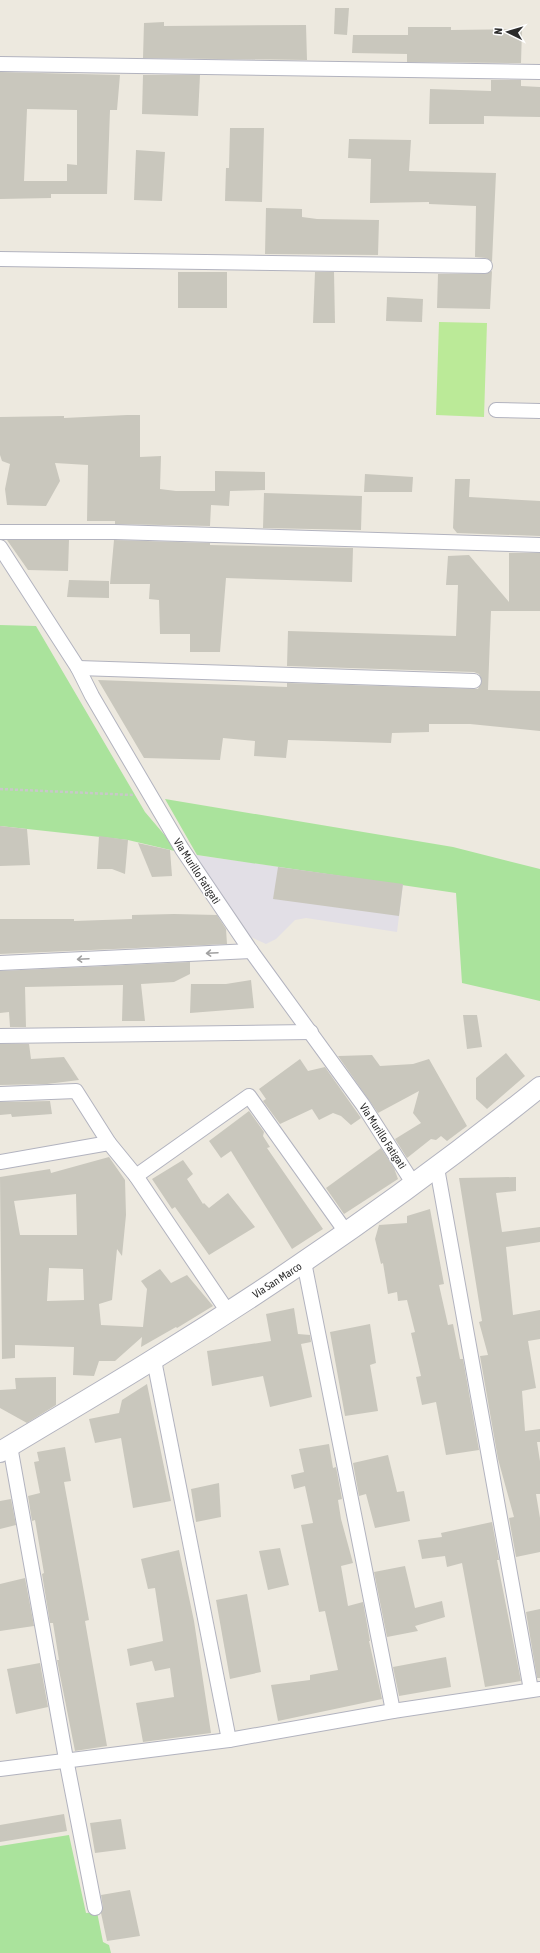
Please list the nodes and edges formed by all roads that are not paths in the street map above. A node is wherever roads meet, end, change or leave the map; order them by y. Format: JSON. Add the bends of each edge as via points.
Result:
{"nodes":[{"id":1,"x":0,"y":64,"type":"edge"},
{"id":2,"x":540,"y":72,"type":"edge"},
{"id":3,"x":0,"y":259,"type":"edge"},
{"id":4,"x":485,"y":266,"type":"dead end"},
{"id":5,"x":496,"y":410,"type":"dead end"},
{"id":6,"x":540,"y":411,"type":"edge"},
{"id":7,"x":0,"y":532,"type":"edge"},
{"id":8,"x":540,"y":545,"type":"edge"},
{"id":9,"x":0,"y":547,"type":"edge"},
{"id":10,"x":78,"y":668,"type":"junction"},
{"id":11,"x":474,"y":681,"type":"dead end"},
{"id":12,"x":252,"y":951,"type":"junction"},
{"id":13,"x":0,"y":962,"type":"edge"},
{"id":14,"x":311,"y":1032,"type":"junction"},
{"id":15,"x":0,"y":1036,"type":"edge"},
{"id":16,"x":540,"y":1088,"type":"edge"},
{"id":17,"x":0,"y":1094,"type":"edge"},
{"id":18,"x":109,"y":1143,"type":"junction"},
{"id":19,"x":0,"y":1162,"type":"edge"},
{"id":20,"x":437,"y":1168,"type":"junction"},
{"id":21,"x":136,"y":1176,"type":"junction"},
{"id":22,"x":413,"y":1183,"type":"junction"},
{"id":23,"x":346,"y":1232,"type":"junction"},
{"id":24,"x":304,"y":1262,"type":"junction"},
{"id":25,"x":228,"y":1312,"type":"junction"},
{"id":26,"x":154,"y":1360,"type":"junction"},
{"id":27,"x":5,"y":1449,"type":"edge"},
{"id":28,"x":535,"y":1689,"type":"edge"},
{"id":29,"x":393,"y":1711,"type":"junction"},
{"id":30,"x":229,"y":1740,"type":"junction"},
{"id":31,"x":66,"y":1759,"type":"junction"},
{"id":32,"x":0,"y":1769,"type":"edge"},
{"id":33,"x":94,"y":1908,"type":"dead end"}],
"edges":[{"from":1,"to":2,"type":"street"},
{"from":3,"to":4,"type":"street"},
{"from":5,"to":6,"type":"street"},
{"from":7,"to":8,"type":"street","via":[[115,532]]},
{"from":9,"to":10,"type":"street","name":"Via Murillo Fatigati"},
{"from":10,"to":11,"type":"street"},
{"from":10,"to":12,"type":"street","name":"Via Murillo Fatigati","via":[[182,849]]},
{"from":12,"to":13,"type":"street","one_way":true},
{"from":12,"to":14,"type":"street","name":"Via Murillo Fatigati"},
{"from":14,"to":15,"type":"street"},
{"from":14,"to":22,"type":"street","name":"Via Murillo Fatigati","via":[[363,1105]]},
{"from":16,"to":20,"type":"main road","name":"Via San Marco"},
{"from":17,"to":18,"type":"street","via":[[76,1091]]},
{"from":18,"to":19,"type":"street"},
{"from":18,"to":21,"type":"street"},
{"from":20,"to":22,"type":"main road","name":"Via San Marco"},
{"from":20,"to":28,"type":"street"},
{"from":21,"to":23,"type":"street","via":[[249,1096]]},
{"from":21,"to":25,"type":"street"},
{"from":22,"to":23,"type":"main road","name":"Via San Marco"},
{"from":23,"to":24,"type":"main road","name":"Via San Marco"},
{"from":24,"to":25,"type":"main road","name":"Via San Marco"},
{"from":24,"to":29,"type":"street"},
{"from":25,"to":26,"type":"main road","name":"Via San Marco"},
{"from":26,"to":27,"type":"main road","name":"Via San Marco"},
{"from":26,"to":30,"type":"street"},
{"from":27,"to":31,"type":"street"},
{"from":28,"to":29,"type":"street"},
{"from":29,"to":30,"type":"street"},
{"from":30,"to":31,"type":"street"},
{"from":31,"to":32,"type":"street"},
{"from":31,"to":33,"type":"street"}]}
